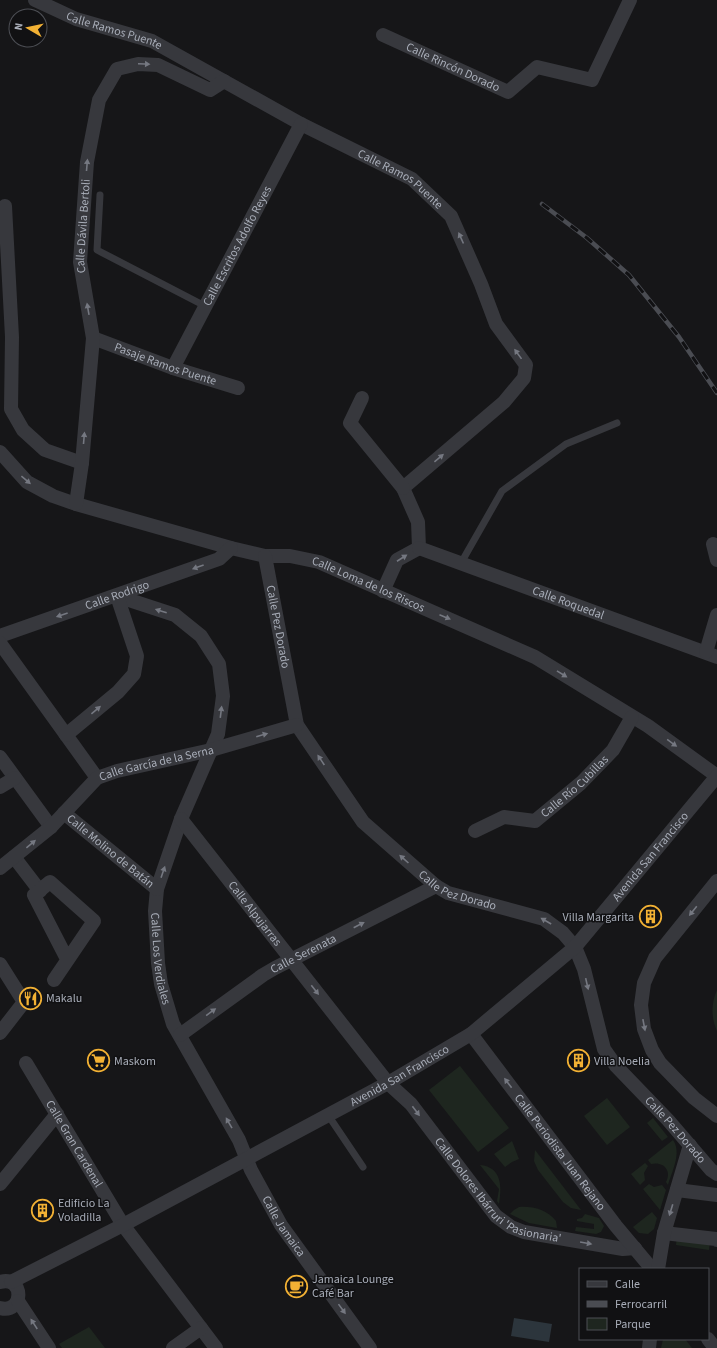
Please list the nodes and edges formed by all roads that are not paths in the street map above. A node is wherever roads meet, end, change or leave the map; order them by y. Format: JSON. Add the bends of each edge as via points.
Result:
{"nodes":[{"id":1,"x":35,"y":0,"type":"edge"},
{"id":2,"x":630,"y":0,"type":"edge"},
{"id":3,"x":383,"y":35,"type":"dead end"},
{"id":4,"x":224,"y":81,"type":"junction"},
{"id":5,"x":301,"y":124,"type":"junction"},
{"id":6,"x":100,"y":194,"type":"dead end"},
{"id":7,"x":4,"y":206,"type":"dead end"},
{"id":8,"x":205,"y":306,"type":"junction"},
{"id":9,"x":93,"y":338,"type":"junction"},
{"id":10,"x":173,"y":368,"type":"junction"},
{"id":11,"x":238,"y":388,"type":"dead end"},
{"id":12,"x":362,"y":398,"type":"dead end"},
{"id":13,"x":617,"y":423,"type":"dead end"},
{"id":14,"x":0,"y":452,"type":"edge"},
{"id":15,"x":82,"y":463,"type":"junction"},
{"id":16,"x":403,"y":488,"type":"junction"},
{"id":17,"x":76,"y":504,"type":"junction"},
{"id":18,"x":713,"y":544,"type":"dead end"},
{"id":19,"x":231,"y":548,"type":"junction"},
{"id":20,"x":419,"y":548,"type":"junction"},
{"id":21,"x":265,"y":556,"type":"junction"},
{"id":22,"x":717,"y":560,"type":"edge"},
{"id":23,"x":461,"y":563,"type":"junction"},
{"id":24,"x":383,"y":591,"type":"junction"},
{"id":25,"x":117,"y":596,"type":"junction"},
{"id":26,"x":717,"y":614,"type":"edge"},
{"id":27,"x":0,"y":636,"type":"edge"},
{"id":28,"x":0,"y":643,"type":"edge"},
{"id":29,"x":711,"y":654,"type":"edge"},
{"id":30,"x":632,"y":717,"type":"junction"},
{"id":31,"x":297,"y":725,"type":"junction"},
{"id":32,"x":66,"y":735,"type":"junction"},
{"id":33,"x":211,"y":750,"type":"junction"},
{"id":34,"x":0,"y":757,"type":"edge"},
{"id":35,"x":717,"y":776,"type":"edge"},
{"id":36,"x":15,"y":778,"type":"junction"},
{"id":37,"x":97,"y":778,"type":"junction"},
{"id":38,"x":0,"y":787,"type":"edge"},
{"id":39,"x":64,"y":813,"type":"junction"},
{"id":40,"x":181,"y":819,"type":"junction"},
{"id":41,"x":51,"y":827,"type":"junction"},
{"id":42,"x":475,"y":831,"type":"dead end"},
{"id":43,"x":14,"y":858,"type":"junction"},
{"id":44,"x":0,"y":868,"type":"edge"},
{"id":45,"x":717,"y":881,"type":"edge"},
{"id":46,"x":436,"y":886,"type":"junction"},
{"id":47,"x":157,"y":889,"type":"junction"},
{"id":48,"x":40,"y":890,"type":"junction"},
{"id":49,"x":575,"y":947,"type":"junction"},
{"id":50,"x":67,"y":959,"type":"junction"},
{"id":51,"x":291,"y":960,"type":"junction"},
{"id":52,"x":0,"y":964,"type":"edge"},
{"id":53,"x":54,"y":980,"type":"dead end"},
{"id":54,"x":0,"y":1032,"type":"edge"},
{"id":55,"x":471,"y":1034,"type":"junction"},
{"id":56,"x":180,"y":1035,"type":"junction"},
{"id":57,"x":26,"y":1063,"type":"dead end"},
{"id":58,"x":388,"y":1083,"type":"junction"},
{"id":59,"x":57,"y":1114,"type":"junction"},
{"id":60,"x":328,"y":1115,"type":"junction"},
{"id":61,"x":717,"y":1116,"type":"edge"},
{"id":62,"x":690,"y":1145,"type":"junction"},
{"id":63,"x":246,"y":1159,"type":"junction"},
{"id":64,"x":363,"y":1167,"type":"dead end"},
{"id":65,"x":717,"y":1174,"type":"edge"},
{"id":66,"x":0,"y":1184,"type":"edge"},
{"id":67,"x":677,"y":1190,"type":"junction"},
{"id":68,"x":717,"y":1195,"type":"edge"},
{"id":69,"x":123,"y":1225,"type":"junction"},
{"id":70,"x":664,"y":1233,"type":"junction"},
{"id":71,"x":717,"y":1240,"type":"edge"},
{"id":72,"x":635,"y":1248,"type":"junction"},
{"id":73,"x":651,"y":1268,"type":"edge"},
{"id":74,"x":658,"y":1268,"type":"edge"},
{"id":75,"x":3,"y":1281,"type":"edge"},
{"id":76,"x":18,"y":1301,"type":"junction"},
{"id":77,"x":0,"y":1308,"type":"edge"},
{"id":78,"x":201,"y":1328,"type":"junction"},
{"id":79,"x":709,"y":1340,"type":"edge"},
{"id":80,"x":49,"y":1348,"type":"edge"},
{"id":81,"x":173,"y":1348,"type":"edge"},
{"id":82,"x":216,"y":1348,"type":"edge"},
{"id":83,"x":370,"y":1348,"type":"edge"},
{"id":84,"x":715,"y":1348,"type":"edge"}],
"edges":[{"from":1,"to":4,"type":"street","name":"Calle Ramos Puente","via":[[76,19],[152,41]]},
{"from":2,"to":3,"type":"street","name":"Calle Rincón Dorado","via":[[592,80],[537,67],[508,92]]},
{"from":4,"to":5,"type":"street","name":"Calle Ramos Puente"},
{"from":9,"to":4,"type":"street","name":"Calle Dávila Bertoli","one_way":true,"via":[[80,262],[87,162],[99,100],[117,69],[138,64],[158,65],[210,90]]},
{"from":5,"to":8,"type":"street","name":"Calle Escritos Adolfo Reyes"},
{"from":16,"to":5,"type":"street","name":"Calle Ramos Puente","one_way":true,"via":[[504,402],[524,378],[526,365],[496,324],[451,216],[412,179]]},
{"from":6,"to":8,"type":"lane","via":[[97,250]]},
{"from":7,"to":15,"type":"street","via":[[12,337],[11,409],[23,430],[45,450]]},
{"from":8,"to":10,"type":"street","name":"Calle Escritos Adolfo Reyes"},
{"from":9,"to":10,"type":"street","name":"Pasaje Ramos Puente"},
{"from":15,"to":9,"type":"street","name":"Calle Dávila Bertoli","one_way":true},
{"from":10,"to":11,"type":"street","name":"Pasaje Ramos Puente"},
{"from":12,"to":16,"type":"street","via":[[350,423]]},
{"from":13,"to":23,"type":"lane","via":[[566,444],[502,490]]},
{"from":14,"to":17,"type":"street","name":"Calle Loma de los Riscos","one_way":true,"via":[[27,482],[53,496]]},
{"from":15,"to":17,"type":"street","name":"Calle Dávila Bertoli"},
{"from":16,"to":20,"type":"street","via":[[418,522]]},
{"from":17,"to":19,"type":"street","name":"Calle Loma de los Riscos"},
{"from":18,"to":22,"type":"street"},
{"from":19,"to":21,"type":"street","name":"Calle Loma de los Riscos"},
{"from":19,"to":25,"type":"street","name":"Calle Rodrigo","one_way":true,"via":[[219,559]]},
{"from":20,"to":23,"type":"street","name":"Calle Roquedal"},
{"from":24,"to":20,"type":"street","one_way":true,"via":[[397,560]]},
{"from":21,"to":24,"type":"street","name":"Calle Loma de los Riscos","via":[[290,556],[320,562]]},
{"from":21,"to":31,"type":"street","name":"Calle Pez Dorado"},
{"from":23,"to":29,"type":"street","name":"Calle Roquedal"},
{"from":24,"to":30,"type":"street","name":"Calle Loma de los Riscos","one_way":true,"via":[[535,657]]},
{"from":25,"to":27,"type":"street","name":"Calle Rodrigo","one_way":true},
{"from":32,"to":25,"type":"street","one_way":true,"via":[[118,692],[134,674],[137,656]]},
{"from":33,"to":25,"type":"street","name":"Calle Los Verdiales","one_way":true,"via":[[218,734],[223,696],[219,664],[202,636],[175,615]]},
{"from":26,"to":29,"type":"street"},
{"from":28,"to":32,"type":"street"},
{"from":30,"to":35,"type":"street","name":"Calle Loma de los Riscos","one_way":true},
{"from":30,"to":42,"type":"street","name":"Calle Río Cubillas","via":[[613,750],[581,783],[535,821],[504,818]]},
{"from":33,"to":31,"type":"street","name":"Calle García de la Serna","one_way":true},
{"from":46,"to":31,"type":"street","name":"Calle Pez Dorado","one_way":true,"via":[[363,822]]},
{"from":32,"to":37,"type":"street"},
{"from":33,"to":37,"type":"street","name":"Calle García de la Serna","via":[[117,770]]},
{"from":33,"to":40,"type":"street","name":"Calle Los Verdiales"},
{"from":34,"to":36,"type":"street"},
{"from":35,"to":49,"type":"street","name":"Avenida San Francisco"},
{"from":36,"to":38,"type":"street"},
{"from":36,"to":41,"type":"street"},
{"from":37,"to":39,"type":"street","name":"Calle García de la Serna"},
{"from":39,"to":41,"type":"street","name":"Calle García de la Serna"},
{"from":39,"to":47,"type":"street","name":"Calle Molino de Batán"},
{"from":47,"to":40,"type":"street","name":"Calle Los Verdiales","one_way":true},
{"from":40,"to":51,"type":"street","name":"Calle Alpujarras"},
{"from":43,"to":41,"type":"street","name":"Calle García de la Serna","one_way":true},
{"from":43,"to":44,"type":"street","name":"Calle García de la Serna"},
{"from":43,"to":48,"type":"street"},
{"from":45,"to":61,"type":"street","one_way":true,"via":[[655,958],[644,983],[641,1005],[644,1029],[660,1062],[694,1098]]},
{"from":49,"to":46,"type":"street","name":"Calle Pez Dorado","one_way":true,"via":[[563,933],[544,919],[448,893]]},
{"from":51,"to":46,"type":"street","name":"Calle Serenata","one_way":true},
{"from":47,"to":56,"type":"street","name":"Calle Los Verdiales","via":[[155,910],[161,984],[169,1014]]},
{"from":48,"to":50,"type":"street","via":[[34,895]]},
{"from":48,"to":50,"type":"street","via":[[50,882],[94,921]]},
{"from":49,"to":55,"type":"street","name":"Avenida San Francisco"},
{"from":49,"to":62,"type":"street","name":"Calle Pez Dorado","one_way":true,"via":[[584,969],[604,1049],[616,1066]]},
{"from":50,"to":53,"type":"street"},
{"from":56,"to":51,"type":"street","name":"Calle Serenata","one_way":true,"via":[[263,975]]},
{"from":51,"to":58,"type":"street","name":"Calle Alpujarras","one_way":true},
{"from":52,"to":54,"type":"street","via":[[24,1002]]},
{"from":55,"to":58,"type":"street","name":"Avenida San Francisco"},
{"from":72,"to":55,"type":"street","name":"Calle Periodista Juan Rejano","one_way":true},
{"from":63,"to":56,"type":"street","name":"Calle Los Verdiales","one_way":true,"via":[[239,1140]]},
{"from":57,"to":59,"type":"street","name":"Calle Gran Cardenal"},
{"from":58,"to":60,"type":"street","name":"Avenida San Francisco"},
{"from":58,"to":72,"type":"street","name":"Calle Dolores Ibárruri 'Pasionaria'","one_way":true,"via":[[411,1104],[496,1216],[507,1224],[524,1232],[623,1249]]},
{"from":59,"to":66,"type":"street"},
{"from":59,"to":69,"type":"street","name":"Calle Gran Cardenal"},
{"from":60,"to":63,"type":"street","name":"Avenida San Francisco"},
{"from":60,"to":64,"type":"lane"},
{"from":62,"to":65,"type":"street","name":"Calle Pez Dorado"},
{"from":62,"to":67,"type":"street"},
{"from":63,"to":69,"type":"street","name":"Avenida San Francisco"},
{"from":63,"to":83,"type":"street","name":"Calle Jamaica","one_way":true,"via":[[281,1226]]},
{"from":67,"to":68,"type":"street"},
{"from":67,"to":70,"type":"street","one_way":true},
{"from":69,"to":75,"type":"street","name":"Avenida San Francisco"},
{"from":69,"to":78,"type":"street","name":"Calle Gran Cardenal"},
{"from":70,"to":71,"type":"street"},
{"from":70,"to":74,"type":"street"},
{"from":72,"to":73,"type":"street","name":"Calle Periodista Juan Rejano"},
{"from":75,"to":76,"type":"street","via":[[16,1287]]},
{"from":76,"to":77,"type":"street","via":[[7,1309]]},
{"from":80,"to":76,"type":"street","one_way":true},
{"from":78,"to":81,"type":"street"},
{"from":78,"to":82,"type":"street","name":"Calle Gran Cardenal"},
{"from":79,"to":84,"type":"street"}]}
